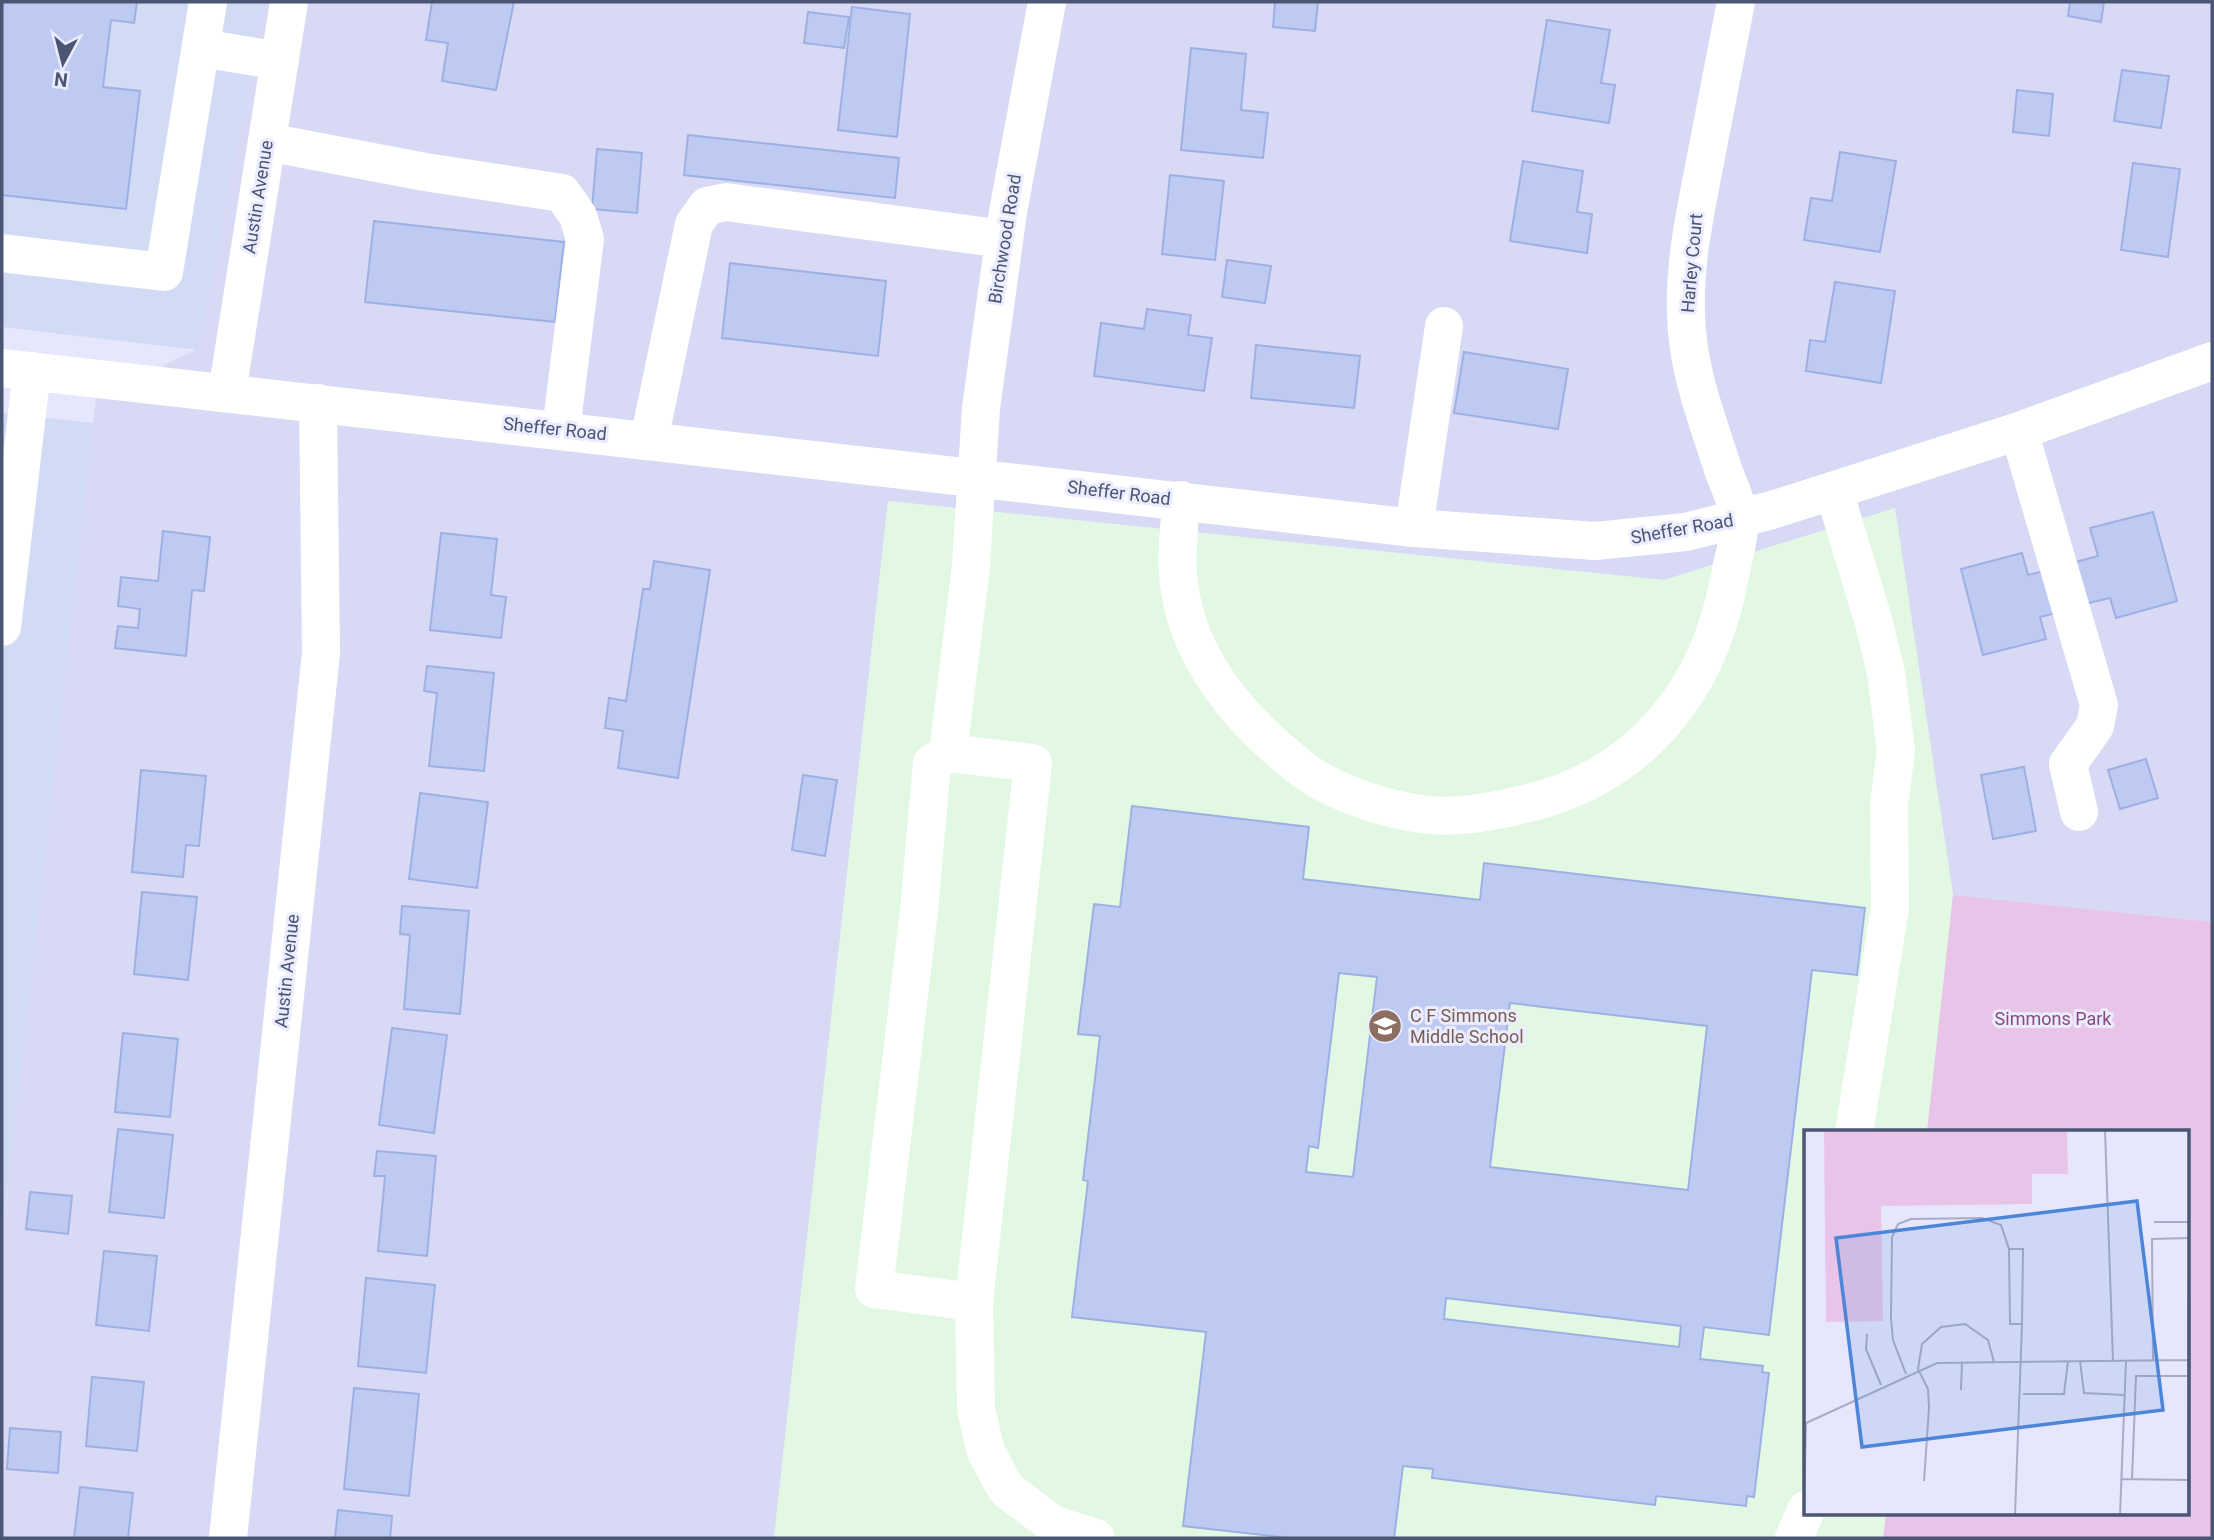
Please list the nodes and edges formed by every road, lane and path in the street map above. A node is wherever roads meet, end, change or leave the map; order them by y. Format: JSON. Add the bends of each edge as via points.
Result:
{"nodes":[{"id":1,"x":208,"y":2,"type":"edge"},
{"id":2,"x":289,"y":2,"type":"edge"},
{"id":3,"x":1047,"y":2,"type":"edge"},
{"id":4,"x":1736,"y":2,"type":"edge"},
{"id":5,"x":201,"y":48,"type":"junction"},
{"id":6,"x":280,"y":61,"type":"junction"},
{"id":7,"x":267,"y":142,"type":"junction"},
{"id":8,"x":1004,"y":239,"type":"junction"},
{"id":9,"x":2,"y":253,"type":"edge"},
{"id":10,"x":1444,"y":326,"type":"dead end"},
{"id":11,"x":2212,"y":361,"type":"edge"},
{"id":12,"x":17,"y":370,"type":"edge"},
{"id":13,"x":227,"y":393,"type":"junction"},
{"id":14,"x":318,"y":403,"type":"junction"},
{"id":15,"x":561,"y":430,"type":"junction"},
{"id":16,"x":2019,"y":431,"type":"junction"},
{"id":17,"x":649,"y":440,"type":"junction"},
{"id":18,"x":976,"y":477,"type":"junction"},
{"id":19,"x":1834,"y":491,"type":"junction"},
{"id":20,"x":1181,"y":500,"type":"junction"},
{"id":21,"x":1740,"y":519,"type":"junction"},
{"id":22,"x":1415,"y":528,"type":"junction"},
{"id":23,"x":2,"y":627,"type":"edge"},
{"id":24,"x":948,"y":753,"type":"junction"},
{"id":25,"x":2079,"y":812,"type":"dead end"},
{"id":26,"x":1854,"y":1130,"type":"edge"},
{"id":27,"x":974,"y":1302,"type":"junction"},
{"id":28,"x":1804,"y":1515,"type":"edge"},
{"id":29,"x":228,"y":1538,"type":"edge"},
{"id":30,"x":1096,"y":1538,"type":"edge"},
{"id":31,"x":1794,"y":1538,"type":"edge"}],
"edges":[{"from":1,"to":5,"type":"street"},
{"from":2,"to":6,"type":"street","name":"Austin Avenue"},
{"from":3,"to":8,"type":"street","name":"Birchwood Road"},
{"from":4,"to":21,"type":"street","name":"Harley Court","via":[[1693,224],[1685,308],[1689,362]]},
{"from":5,"to":6,"type":"street"},
{"from":5,"to":9,"type":"street","via":[[164,272]]},
{"from":6,"to":7,"type":"street","name":"Austin Avenue"},
{"from":7,"to":13,"type":"street","name":"Austin Avenue"},
{"from":7,"to":15,"type":"street","via":[[562,193],[578,216],[585,239]]},
{"from":8,"to":17,"type":"street","via":[[726,202],[707,206],[694,224]]},
{"from":8,"to":18,"type":"street","name":"Birchwood Road"},
{"from":10,"to":22,"type":"street"},
{"from":11,"to":16,"type":"street","name":"Sheffer Road"},
{"from":12,"to":13,"type":"street","name":"Sheffer Road"},
{"from":12,"to":23,"type":"street"},
{"from":13,"to":14,"type":"street","name":"Sheffer Road"},
{"from":14,"to":15,"type":"street","name":"Sheffer Road"},
{"from":14,"to":29,"type":"street","name":"Austin Avenue","via":[[321,653]]},
{"from":15,"to":17,"type":"street","name":"Sheffer Road"},
{"from":16,"to":19,"type":"street","name":"Sheffer Road"},
{"from":16,"to":25,"type":"street","via":[[2099,705],[2095,726],[2068,764]]},
{"from":17,"to":18,"type":"street","name":"Sheffer Road"},
{"from":18,"to":20,"type":"street","name":"Sheffer Road"},
{"from":18,"to":24,"type":"street","name":"Birchwood Road","via":[[971,566]]},
{"from":19,"to":21,"type":"street","name":"Sheffer Road"},
{"from":19,"to":26,"type":"street","via":[[1855,550],[1886,673],[1896,750],[1889,804],[1890,908]]},
{"from":20,"to":21,"type":"street","via":[[1178,574],[1186,619],[1205,662],[1232,703],[1273,746],[1313,777],[1362,798],[1422,814],[1482,814],[1537,802],[1584,784],[1661,726],[1688,692],[1712,648],[1725,605]]},
{"from":20,"to":22,"type":"street","name":"Sheffer Road"},
{"from":21,"to":22,"type":"street","name":"Sheffer Road","via":[[1686,532],[1595,541]]},
{"from":24,"to":27,"type":"street","via":[[1033,763]]},
{"from":24,"to":27,"type":"street","via":[[932,763],[874,1289]]},
{"from":27,"to":30,"type":"street","via":[[976,1409],[986,1452],[1006,1489],[1054,1525]]},
{"from":28,"to":31,"type":"street"}]}
